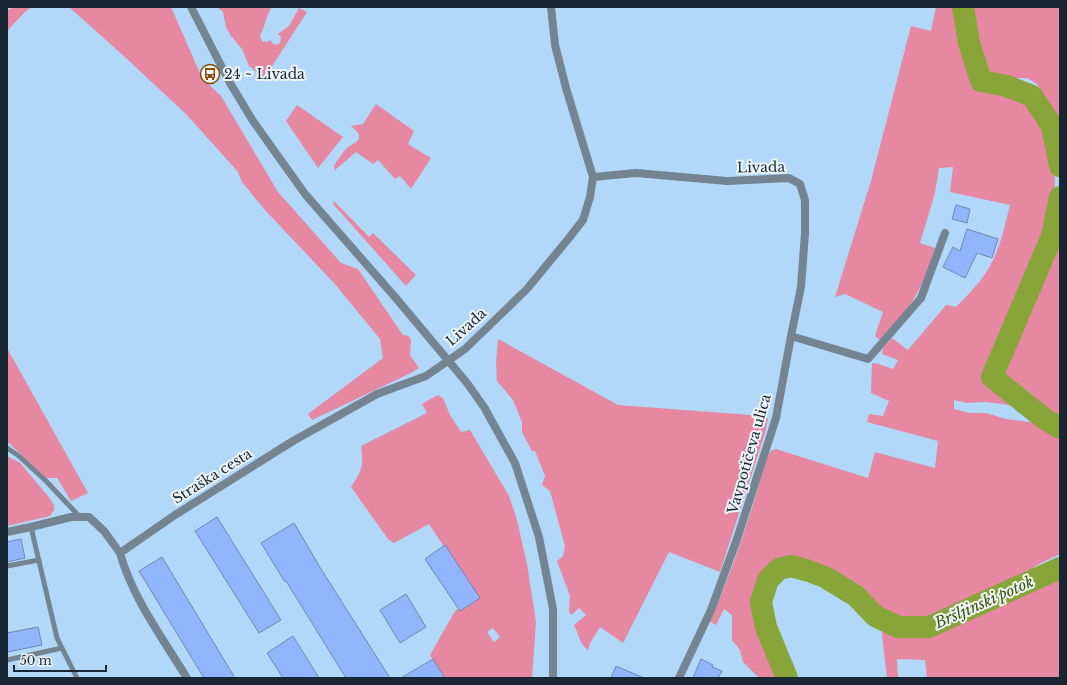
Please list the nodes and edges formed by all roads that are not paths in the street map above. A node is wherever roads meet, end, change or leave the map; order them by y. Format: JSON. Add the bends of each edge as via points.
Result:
{"nodes":[{"id":1,"x":191,"y":7,"type":"edge"},
{"id":2,"x":551,"y":7,"type":"edge"},
{"id":3,"x":593,"y":177,"type":"junction"},
{"id":4,"x":945,"y":233,"type":"dead end"},
{"id":5,"x":792,"y":336,"type":"junction"},
{"id":6,"x":447,"y":360,"type":"junction"},
{"id":7,"x":7,"y":448,"type":"edge"},
{"id":8,"x":79,"y":516,"type":"junction"},
{"id":9,"x":31,"y":527,"type":"junction"},
{"id":10,"x":7,"y":532,"type":"edge"},
{"id":11,"x":120,"y":553,"type":"junction"},
{"id":12,"x":39,"y":560,"type":"junction"},
{"id":13,"x":7,"y":566,"type":"edge"},
{"id":14,"x":62,"y":648,"type":"junction"},
{"id":15,"x":7,"y":660,"type":"edge"},
{"id":16,"x":77,"y":678,"type":"edge"},
{"id":17,"x":187,"y":678,"type":"edge"},
{"id":18,"x":553,"y":678,"type":"edge"},
{"id":19,"x":679,"y":678,"type":"edge"}],
"edges":[{"from":1,"to":6,"type":"street","via":[[230,83],[253,121],[305,194],[395,296]]},
{"from":2,"to":3,"type":"street","name":"Livada","via":[[555,45]]},
{"from":3,"to":5,"type":"street","name":"Livada","via":[[636,173],[727,181],[789,178],[800,184],[805,200],[805,233]]},
{"from":3,"to":6,"type":"street","name":"Livada","via":[[590,198],[582,220],[569,238],[526,289],[465,349]]},
{"from":4,"to":5,"type":"street","via":[[921,298],[868,359]]},
{"from":5,"to":19,"type":"street","name":"Vavpotičeva ulica","via":[[776,418],[738,539],[711,610]]},
{"from":6,"to":11,"type":"street","name":"Straška cesta","via":[[426,376],[377,394],[293,441]]},
{"from":6,"to":18,"type":"street","via":[[484,407],[515,463],[539,537],[552,609]]},
{"from":7,"to":8,"type":"lane","via":[[46,481]]},
{"from":8,"to":9,"type":"street"},
{"from":8,"to":11,"type":"street","via":[[89,517],[104,531]]},
{"from":9,"to":10,"type":"street"},
{"from":9,"to":12,"type":"lane"},
{"from":11,"to":17,"type":"street","via":[[140,600]]},
{"from":12,"to":13,"type":"lane"},
{"from":12,"to":14,"type":"lane","via":[[57,638]]},
{"from":14,"to":15,"type":"lane"},
{"from":14,"to":16,"type":"lane"}]}
